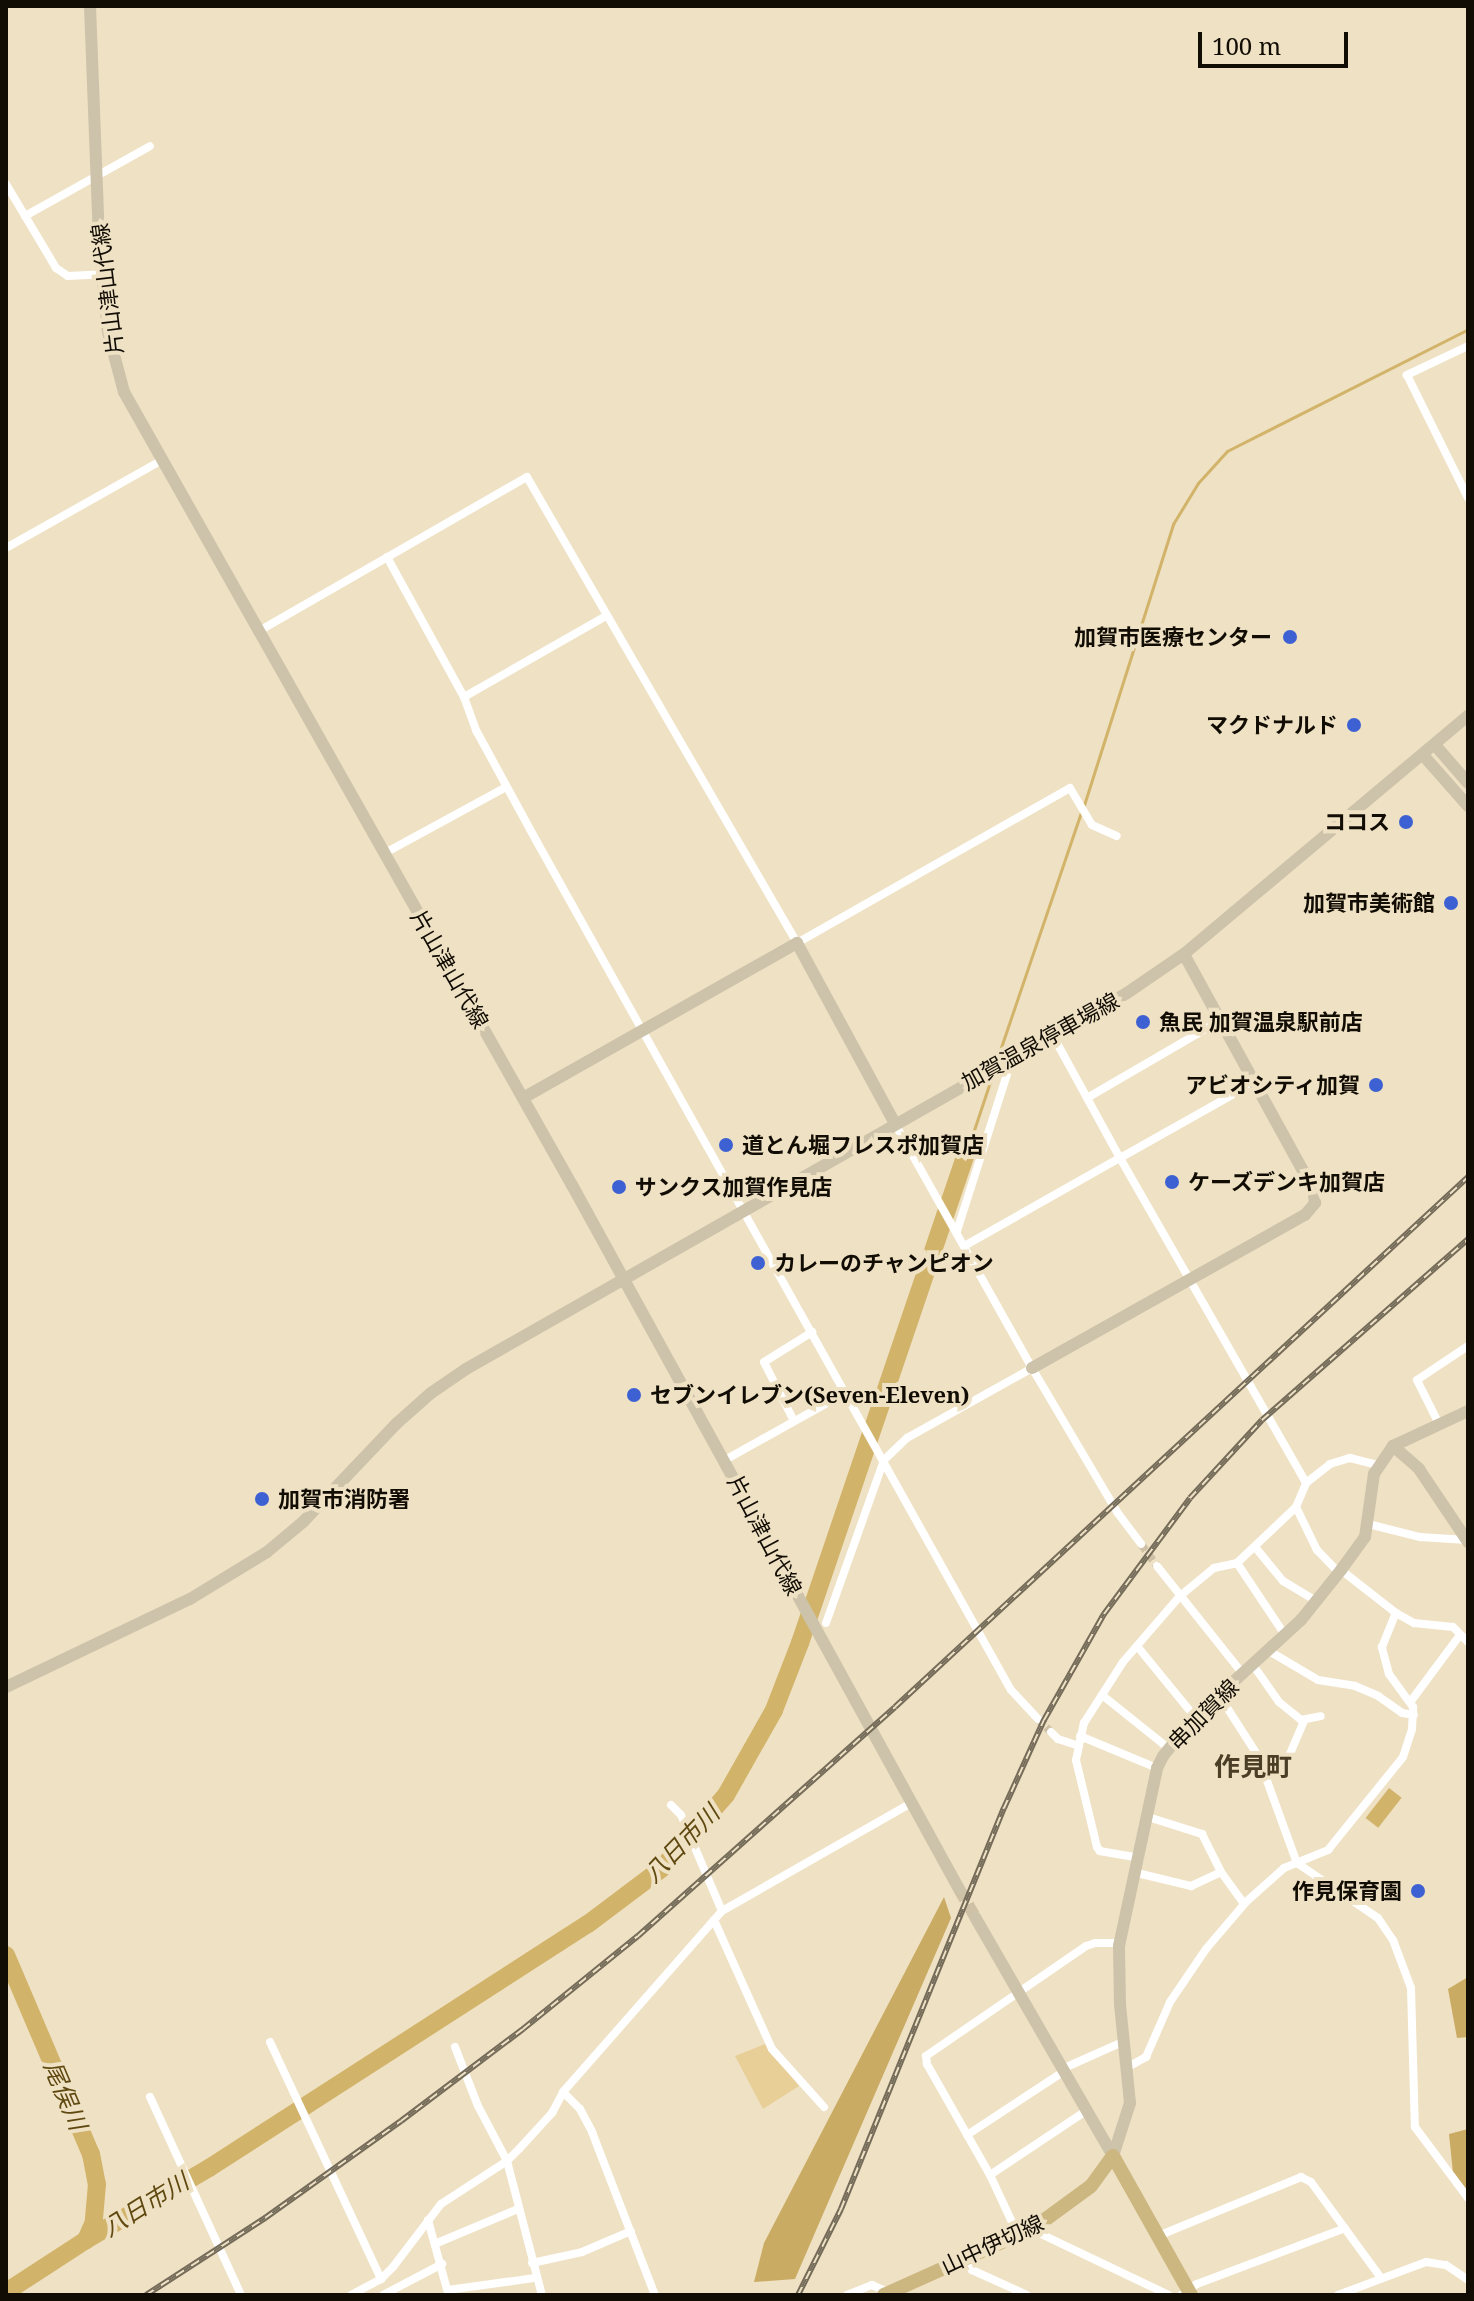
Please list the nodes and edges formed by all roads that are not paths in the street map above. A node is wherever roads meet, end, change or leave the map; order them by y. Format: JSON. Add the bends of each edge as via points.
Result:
{"nodes":[{"id":1,"x":90,"y":6,"type":"edge"},
{"id":2,"x":150,"y":146,"type":"dead end"},
{"id":3,"x":96,"y":174,"type":"junction"},
{"id":4,"x":6,"y":184,"type":"edge"},
{"id":5,"x":25,"y":216,"type":"junction"},
{"id":6,"x":103,"y":274,"type":"junction"},
{"id":7,"x":1468,"y":346,"type":"edge"},
{"id":8,"x":162,"y":460,"type":"junction"},
{"id":9,"x":1468,"y":475,"type":"edge"},
{"id":10,"x":1460,"y":482,"type":"junction"},
{"id":11,"x":1468,"y":498,"type":"edge"},
{"id":12,"x":6,"y":548,"type":"edge"},
{"id":13,"x":387,"y":557,"type":"junction"},
{"id":14,"x":606,"y":616,"type":"junction"},
{"id":15,"x":259,"y":631,"type":"junction"},
{"id":16,"x":464,"y":697,"type":"junction"},
{"id":17,"x":1468,"y":716,"type":"edge"},
{"id":18,"x":1435,"y":745,"type":"junction"},
{"id":19,"x":1423,"y":755,"type":"junction"},
{"id":20,"x":1468,"y":783,"type":"edge"},
{"id":21,"x":506,"y":787,"type":"junction"},
{"id":22,"x":1468,"y":806,"type":"edge"},
{"id":23,"x":1117,"y":836,"type":"dead end"},
{"id":24,"x":385,"y":853,"type":"junction"},
{"id":25,"x":797,"y":943,"type":"junction"},
{"id":26,"x":1184,"y":954,"type":"junction"},
{"id":27,"x":1221,"y":1020,"type":"junction"},
{"id":28,"x":643,"y":1029,"type":"junction"},
{"id":29,"x":1052,"y":1034,"type":"junction"},
{"id":30,"x":1011,"y":1058,"type":"junction"},
{"id":31,"x":1255,"y":1082,"type":"junction"},
{"id":32,"x":523,"y":1098,"type":"junction"},
{"id":33,"x":1087,"y":1098,"type":"junction"},
{"id":34,"x":894,"y":1122,"type":"junction"},
{"id":35,"x":1120,"y":1158,"type":"junction"},
{"id":36,"x":742,"y":1209,"type":"junction"},
{"id":37,"x":955,"y":1228,"type":"junction"},
{"id":38,"x":966,"y":1245,"type":"junction"},
{"id":39,"x":623,"y":1276,"type":"junction"},
{"id":40,"x":1190,"y":1280,"type":"junction"},
{"id":41,"x":812,"y":1332,"type":"junction"},
{"id":42,"x":1468,"y":1346,"type":"edge"},
{"id":43,"x":1032,"y":1368,"type":"junction"},
{"id":44,"x":845,"y":1393,"type":"junction"},
{"id":45,"x":1468,"y":1411,"type":"edge"},
{"id":46,"x":794,"y":1421,"type":"junction"},
{"id":47,"x":1439,"y":1424,"type":"junction"},
{"id":48,"x":1393,"y":1446,"type":"junction"},
{"id":49,"x":882,"y":1457,"type":"junction"},
{"id":50,"x":725,"y":1460,"type":"junction"},
{"id":51,"x":1379,"y":1465,"type":"junction"},
{"id":52,"x":1306,"y":1483,"type":"junction"},
{"id":53,"x":1296,"y":1507,"type":"junction"},
{"id":54,"x":1368,"y":1524,"type":"junction"},
{"id":55,"x":1467,"y":1541,"type":"edge"},
{"id":56,"x":1141,"y":1544,"type":"tunnel mouth"},
{"id":57,"x":1255,"y":1547,"type":"junction"},
{"id":58,"x":1237,"y":1563,"type":"junction"},
{"id":59,"x":1157,"y":1566,"type":"tunnel mouth"},
{"id":60,"x":1340,"y":1572,"type":"junction"},
{"id":61,"x":1180,"y":1596,"type":"junction"},
{"id":62,"x":1316,"y":1601,"type":"junction"},
{"id":63,"x":1396,"y":1613,"type":"junction"},
{"id":64,"x":821,"y":1627,"type":"junction"},
{"id":65,"x":1285,"y":1635,"type":"junction"},
{"id":66,"x":1460,"y":1635,"type":"junction"},
{"id":67,"x":1468,"y":1642,"type":"edge"},
{"id":68,"x":1137,"y":1646,"type":"junction"},
{"id":69,"x":1269,"y":1651,"type":"junction"},
{"id":70,"x":1253,"y":1665,"type":"junction"},
{"id":71,"x":1243,"y":1674,"type":"junction"},
{"id":72,"x":6,"y":1687,"type":"edge"},
{"id":73,"x":1102,"y":1695,"type":"junction"},
{"id":74,"x":1219,"y":1695,"type":"junction"},
{"id":75,"x":1411,"y":1701,"type":"junction"},
{"id":76,"x":1414,"y":1715,"type":"junction"},
{"id":77,"x":1321,"y":1716,"type":"dead end"},
{"id":78,"x":1195,"y":1717,"type":"junction"},
{"id":79,"x":1038,"y":1719,"type":"tunnel mouth"},
{"id":80,"x":1304,"y":1721,"type":"junction"},
{"id":81,"x":1051,"y":1732,"type":"tunnel mouth"},
{"id":82,"x":1078,"y":1741,"type":"junction"},
{"id":83,"x":1167,"y":1747,"type":"junction"},
{"id":84,"x":1157,"y":1768,"type":"junction"},
{"id":85,"x":1266,"y":1774,"type":"junction"},
{"id":86,"x":913,"y":1802,"type":"junction"},
{"id":87,"x":671,"y":1805,"type":"dead end"},
{"id":88,"x":1148,"y":1817,"type":"junction"},
{"id":89,"x":1140,"y":1858,"type":"junction"},
{"id":90,"x":1297,"y":1863,"type":"junction"},
{"id":91,"x":1221,"y":1872,"type":"junction"},
{"id":92,"x":1137,"y":1873,"type":"junction"},
{"id":93,"x":959,"y":1889,"type":"tunnel mouth"},
{"id":94,"x":1244,"y":1904,"type":"junction"},
{"id":95,"x":722,"y":1911,"type":"junction"},
{"id":96,"x":975,"y":1917,"type":"tunnel mouth"},
{"id":97,"x":714,"y":1920,"type":"junction"},
{"id":98,"x":1120,"y":1943,"type":"junction"},
{"id":99,"x":1018,"y":1993,"type":"junction"},
{"id":100,"x":1125,"y":2041,"type":"junction"},
{"id":101,"x":270,"y":2042,"type":"dead end"},
{"id":102,"x":455,"y":2047,"type":"dead end"},
{"id":103,"x":1128,"y":2067,"type":"junction"},
{"id":104,"x":1062,"y":2070,"type":"junction"},
{"id":105,"x":563,"y":2092,"type":"junction"},
{"id":106,"x":150,"y":2097,"type":"dead end"},
{"id":107,"x":824,"y":2107,"type":"dead end"},
{"id":108,"x":1086,"y":2111,"type":"junction"},
{"id":109,"x":967,"y":2135,"type":"junction"},
{"id":110,"x":1113,"y":2156,"type":"junction"},
{"id":111,"x":507,"y":2161,"type":"junction"},
{"id":112,"x":990,"y":2175,"type":"junction"},
{"id":113,"x":1468,"y":2198,"type":"edge"},
{"id":114,"x":518,"y":2209,"type":"junction"},
{"id":115,"x":428,"y":2220,"type":"junction"},
{"id":116,"x":1035,"y":2227,"type":"junction"},
{"id":117,"x":1345,"y":2228,"type":"junction"},
{"id":118,"x":631,"y":2231,"type":"junction"},
{"id":119,"x":1018,"y":2235,"type":"junction"},
{"id":120,"x":1158,"y":2236,"type":"junction"},
{"id":121,"x":437,"y":2243,"type":"junction"},
{"id":122,"x":965,"y":2259,"type":"junction"},
{"id":123,"x":532,"y":2263,"type":"junction"},
{"id":124,"x":442,"y":2264,"type":"junction"},
{"id":125,"x":393,"y":2267,"type":"junction"},
{"id":126,"x":535,"y":2278,"type":"junction"},
{"id":127,"x":1381,"y":2278,"type":"junction"},
{"id":128,"x":380,"y":2280,"type":"junction"},
{"id":129,"x":1468,"y":2280,"type":"edge"},
{"id":130,"x":409,"y":2281,"type":"junction"},
{"id":131,"x":448,"y":2292,"type":"edge"},
{"id":132,"x":1187,"y":2293,"type":"edge"},
{"id":133,"x":888,"y":2294,"type":"edge"},
{"id":134,"x":241,"y":2295,"type":"edge"},
{"id":135,"x":351,"y":2295,"type":"edge"},
{"id":136,"x":382,"y":2295,"type":"edge"},
{"id":137,"x":542,"y":2295,"type":"edge"},
{"id":138,"x":655,"y":2295,"type":"edge"},
{"id":139,"x":847,"y":2295,"type":"edge"},
{"id":140,"x":1027,"y":2295,"type":"edge"},
{"id":141,"x":1169,"y":2295,"type":"edge"},
{"id":142,"x":1338,"y":2295,"type":"edge"}],
"edges":[{"from":1,"to":3,"type":"main road","name":"片山津山代線"},
{"from":2,"to":3,"type":"street"},
{"from":3,"to":5,"type":"street"},
{"from":3,"to":6,"type":"main road","name":"片山津山代線"},
{"from":4,"to":5,"type":"street"},
{"from":5,"to":6,"type":"street","via":[[56,268],[68,276]]},
{"from":6,"to":8,"type":"main road","name":"片山津山代線","via":[[108,332],[120,378]]},
{"from":7,"to":10,"type":"street","via":[[1407,375]]},
{"from":8,"to":12,"type":"street"},
{"from":8,"to":15,"type":"main road","name":"片山津山代線"},
{"from":9,"to":10,"type":"street"},
{"from":10,"to":11,"type":"street"},
{"from":13,"to":14,"type":"street","via":[[527,477]]},
{"from":13,"to":15,"type":"street"},
{"from":13,"to":16,"type":"street"},
{"from":14,"to":16,"type":"street"},
{"from":14,"to":25,"type":"street"},
{"from":15,"to":24,"type":"main road","name":"片山津山代線"},
{"from":16,"to":21,"type":"street"},
{"from":17,"to":18,"type":"main road","name":"加賀温泉停車場線"},
{"from":18,"to":19,"type":"main road","name":"加賀温泉停車場線"},
{"from":18,"to":20,"type":"main road"},
{"from":19,"to":22,"type":"main road"},
{"from":19,"to":26,"type":"main road","name":"加賀温泉停車場線"},
{"from":21,"to":24,"type":"street"},
{"from":21,"to":28,"type":"street"},
{"from":23,"to":25,"type":"street","via":[[1099,831],[1070,788]]},
{"from":24,"to":32,"type":"main road","name":"片山津山代線"},
{"from":25,"to":28,"type":"main road"},
{"from":25,"to":34,"type":"main road"},
{"from":26,"to":27,"type":"main road"},
{"from":26,"to":29,"type":"main road","name":"加賀温泉停車場線"},
{"from":27,"to":31,"type":"main road"},
{"from":27,"to":33,"type":"street"},
{"from":28,"to":32,"type":"main road"},
{"from":28,"to":36,"type":"street"},
{"from":29,"to":30,"type":"main road","name":"加賀温泉停車場線"},
{"from":29,"to":33,"type":"street"},
{"from":30,"to":34,"type":"main road","name":"加賀温泉停車場線"},
{"from":30,"to":37,"type":"street"},
{"from":31,"to":35,"type":"street"},
{"from":31,"to":40,"type":"main road","via":[[1313,1189],[1315,1203],[1305,1215]]},
{"from":32,"to":39,"type":"main road","name":"片山津山代線"},
{"from":33,"to":35,"type":"street"},
{"from":34,"to":36,"type":"main road","name":"加賀温泉停車場線"},
{"from":34,"to":37,"type":"street"},
{"from":35,"to":38,"type":"street"},
{"from":35,"to":40,"type":"street"},
{"from":36,"to":39,"type":"main road","name":"加賀温泉停車場線"},
{"from":36,"to":41,"type":"street"},
{"from":37,"to":38,"type":"street"},
{"from":38,"to":43,"type":"street"},
{"from":39,"to":50,"type":"main road","name":"片山津山代線"},
{"from":39,"to":72,"type":"main road","name":"加賀温泉停車場線","via":[[431,1393],[303,1522],[231,1577]]},
{"from":40,"to":43,"type":"main road"},
{"from":40,"to":52,"type":"street"},
{"from":41,"to":44,"type":"street"},
{"from":41,"to":46,"type":"street","via":[[764,1362]]},
{"from":42,"to":47,"type":"street","via":[[1417,1380]]},
{"from":43,"to":49,"type":"street"},
{"from":43,"to":56,"type":"street"},
{"from":44,"to":46,"type":"street"},
{"from":44,"to":49,"type":"street"},
{"from":45,"to":47,"type":"main road","name":"串加賀線"},
{"from":46,"to":50,"type":"street"},
{"from":47,"to":48,"type":"main road","name":"串加賀線"},
{"from":48,"to":51,"type":"main road","name":"串加賀線"},
{"from":48,"to":55,"type":"main road","via":[[1419,1469]]},
{"from":49,"to":64,"type":"street"},
{"from":49,"to":79,"type":"street","via":[[1011,1690]]},
{"from":50,"to":64,"type":"main road","name":"片山津山代線","via":[[799,1600]]},
{"from":51,"to":52,"type":"street","via":[[1350,1458],[1330,1464]]},
{"from":51,"to":54,"type":"main road","name":"串加賀線"},
{"from":52,"to":53,"type":"street"},
{"from":53,"to":57,"type":"street"},
{"from":53,"to":60,"type":"street","via":[[1317,1550]]},
{"from":54,"to":55,"type":"street","via":[[1420,1537]]},
{"from":54,"to":60,"type":"main road","name":"串加賀線"},
{"from":57,"to":58,"type":"street"},
{"from":57,"to":62,"type":"street","via":[[1283,1581]]},
{"from":58,"to":61,"type":"street","via":[[1214,1568]]},
{"from":58,"to":65,"type":"street"},
{"from":59,"to":61,"type":"street"},
{"from":60,"to":62,"type":"main road","name":"串加賀線"},
{"from":60,"to":63,"type":"street"},
{"from":61,"to":68,"type":"street"},
{"from":61,"to":71,"type":"street"},
{"from":62,"to":65,"type":"main road","name":"串加賀線"},
{"from":63,"to":66,"type":"street","via":[[1414,1623],[1453,1627]]},
{"from":63,"to":75,"type":"street","via":[[1382,1647],[1384,1661]]},
{"from":64,"to":86,"type":"main road","name":"片山津山代線"},
{"from":65,"to":69,"type":"main road","name":"串加賀線"},
{"from":66,"to":67,"type":"street"},
{"from":66,"to":75,"type":"street"},
{"from":68,"to":73,"type":"street"},
{"from":68,"to":78,"type":"street"},
{"from":69,"to":70,"type":"main road","name":"串加賀線"},
{"from":69,"to":76,"type":"street","via":[[1318,1680],[1355,1686]]},
{"from":70,"to":71,"type":"main road","name":"串加賀線"},
{"from":70,"to":80,"type":"street","via":[[1279,1702]]},
{"from":71,"to":74,"type":"main road","name":"串加賀線"},
{"from":73,"to":82,"type":"street"},
{"from":73,"to":83,"type":"street"},
{"from":74,"to":78,"type":"main road","name":"串加賀線"},
{"from":74,"to":85,"type":"street"},
{"from":75,"to":76,"type":"street"},
{"from":76,"to":90,"type":"street","via":[[1403,1757],[1328,1850]]},
{"from":77,"to":80,"type":"street"},
{"from":78,"to":83,"type":"main road","name":"串加賀線"},
{"from":80,"to":85,"type":"street","via":[[1286,1763]]},
{"from":81,"to":82,"type":"street","via":[[1058,1739]]},
{"from":82,"to":84,"type":"street"},
{"from":82,"to":89,"type":"street","via":[[1078,1773],[1097,1847]]},
{"from":83,"to":84,"type":"main road","name":"串加賀線"},
{"from":84,"to":88,"type":"main road","name":"串加賀線"},
{"from":85,"to":90,"type":"street"},
{"from":86,"to":93,"type":"main road","name":"片山津山代線"},
{"from":86,"to":95,"type":"street"},
{"from":87,"to":95,"type":"street","via":[[681,1815]]},
{"from":88,"to":89,"type":"main road","name":"串加賀線"},
{"from":88,"to":91,"type":"street","via":[[1202,1834]]},
{"from":89,"to":92,"type":"main road","name":"串加賀線"},
{"from":90,"to":94,"type":"street","via":[[1273,1876]]},
{"from":90,"to":113,"type":"street","via":[[1378,1918],[1393,1940],[1411,1988],[1415,2127]]},
{"from":91,"to":92,"type":"street","via":[[1191,1886]]},
{"from":91,"to":94,"type":"street"},
{"from":92,"to":98,"type":"main road","name":"串加賀線"},
{"from":94,"to":103,"type":"street","via":[[1170,2002],[1146,2057]]},
{"from":95,"to":97,"type":"street"},
{"from":96,"to":99,"type":"main road"},
{"from":97,"to":105,"type":"street"},
{"from":97,"to":107,"type":"street","via":[[772,2049]]},
{"from":98,"to":99,"type":"street","via":[[1086,1946]]},
{"from":98,"to":100,"type":"main road","name":"串加賀線"},
{"from":99,"to":104,"type":"main road"},
{"from":99,"to":109,"type":"street","via":[[926,2056]]},
{"from":100,"to":103,"type":"main road","name":"串加賀線"},
{"from":100,"to":104,"type":"street"},
{"from":101,"to":128,"type":"street"},
{"from":102,"to":111,"type":"street"},
{"from":103,"to":110,"type":"main road","name":"串加賀線","via":[[1130,2103]]},
{"from":104,"to":108,"type":"main road"},
{"from":104,"to":109,"type":"street"},
{"from":105,"to":111,"type":"street","via":[[552,2113]]},
{"from":105,"to":118,"type":"street","via":[[592,2132]]},
{"from":106,"to":134,"type":"street"},
{"from":108,"to":110,"type":"main road"},
{"from":108,"to":112,"type":"street"},
{"from":109,"to":112,"type":"street"},
{"from":110,"to":116,"type":"main road","name":"山中伊切線","via":[[1091,2186]]},
{"from":110,"to":120,"type":"main road"},
{"from":111,"to":114,"type":"street"},
{"from":111,"to":115,"type":"street","via":[[441,2204]]},
{"from":112,"to":119,"type":"street"},
{"from":114,"to":121,"type":"street"},
{"from":114,"to":123,"type":"street"},
{"from":115,"to":121,"type":"street"},
{"from":115,"to":125,"type":"street"},
{"from":116,"to":119,"type":"main road","name":"山中伊切線"},
{"from":116,"to":141,"type":"street"},
{"from":117,"to":120,"type":"street","via":[[1311,2182],[1301,2177]]},
{"from":117,"to":127,"type":"street"},
{"from":117,"to":132,"type":"street"},
{"from":118,"to":123,"type":"street","via":[[582,2252]]},
{"from":118,"to":138,"type":"street"},
{"from":119,"to":122,"type":"main road","name":"山中伊切線"},
{"from":120,"to":132,"type":"main road"},
{"from":121,"to":124,"type":"street"},
{"from":122,"to":133,"type":"main road","name":"山中伊切線"},
{"from":122,"to":140,"type":"street","via":[[972,2270]]},
{"from":123,"to":126,"type":"street"},
{"from":124,"to":130,"type":"street"},
{"from":124,"to":131,"type":"street"},
{"from":125,"to":128,"type":"street"},
{"from":125,"to":130,"type":"street"},
{"from":126,"to":131,"type":"street"},
{"from":126,"to":137,"type":"street"},
{"from":127,"to":129,"type":"street","via":[[1426,2262],[1446,2265]]},
{"from":127,"to":142,"type":"street"},
{"from":128,"to":135,"type":"street"},
{"from":128,"to":136,"type":"street"},
{"from":130,"to":136,"type":"street"},
{"from":133,"to":139,"type":"street","via":[[872,2285]]}]}
